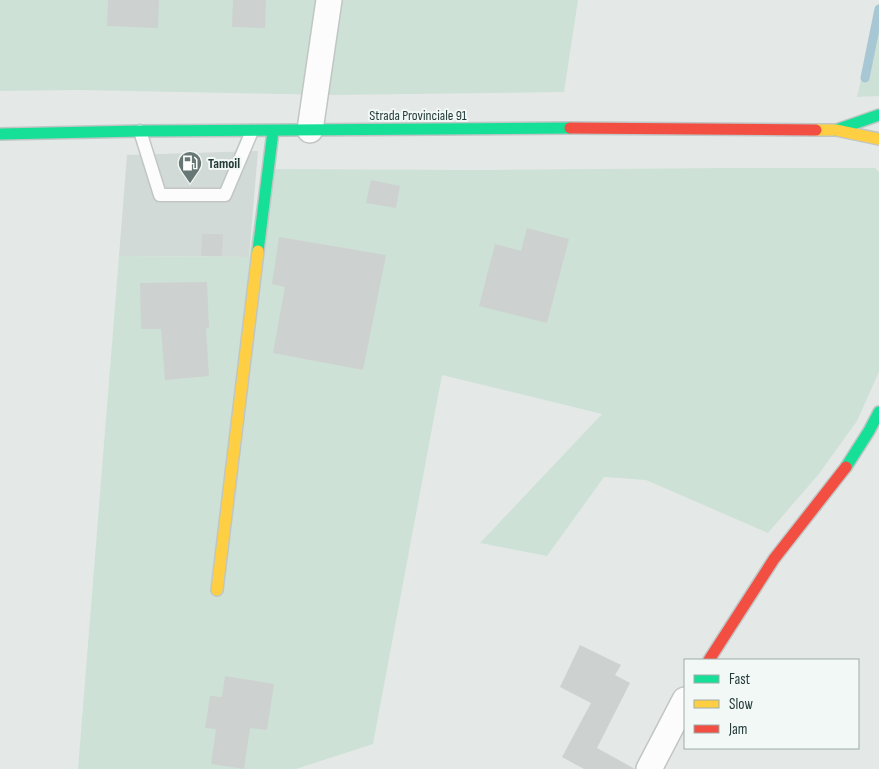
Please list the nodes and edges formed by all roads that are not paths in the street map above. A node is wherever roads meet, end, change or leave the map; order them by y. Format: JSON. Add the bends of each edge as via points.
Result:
{"nodes":[{"id":1,"x":329,"y":0,"type":"edge"},
{"id":2,"x":879,"y":115,"type":"edge"},
{"id":3,"x":252,"y":130,"type":"junction"},
{"id":4,"x":274,"y":130,"type":"junction"},
{"id":5,"x":310,"y":130,"type":"junction"},
{"id":6,"x":836,"y":130,"type":"junction"},
{"id":7,"x":140,"y":131,"type":"junction"},
{"id":8,"x":0,"y":134,"type":"edge"},
{"id":9,"x":879,"y":139,"type":"edge"},
{"id":10,"x":879,"y":412,"type":"edge"},
{"id":11,"x":217,"y":590,"type":"dead end"},
{"id":12,"x":710,"y":659,"type":"edge"},
{"id":13,"x":684,"y":702,"type":"edge"},
{"id":14,"x":649,"y":769,"type":"edge"}],
"edges":[{"from":1,"to":5,"type":"street"},
{"from":2,"to":6,"type":"street"},
{"from":3,"to":4,"type":"street","name":"Strada Provinciale 91"},
{"from":3,"to":7,"type":"street","name":"Strada Provinciale 91"},
{"from":3,"to":7,"type":"lane","via":[[225,195],[160,195]]},
{"from":4,"to":5,"type":"street","name":"Strada Provinciale 91"},
{"from":4,"to":11,"type":"street"},
{"from":5,"to":6,"type":"street","name":"Strada Provinciale 91"},
{"from":6,"to":9,"type":"street"},
{"from":7,"to":8,"type":"street","name":"Strada Provinciale 91"},
{"from":10,"to":12,"type":"street","via":[[843,472],[783,545],[744,601]]},
{"from":13,"to":14,"type":"street"}]}
